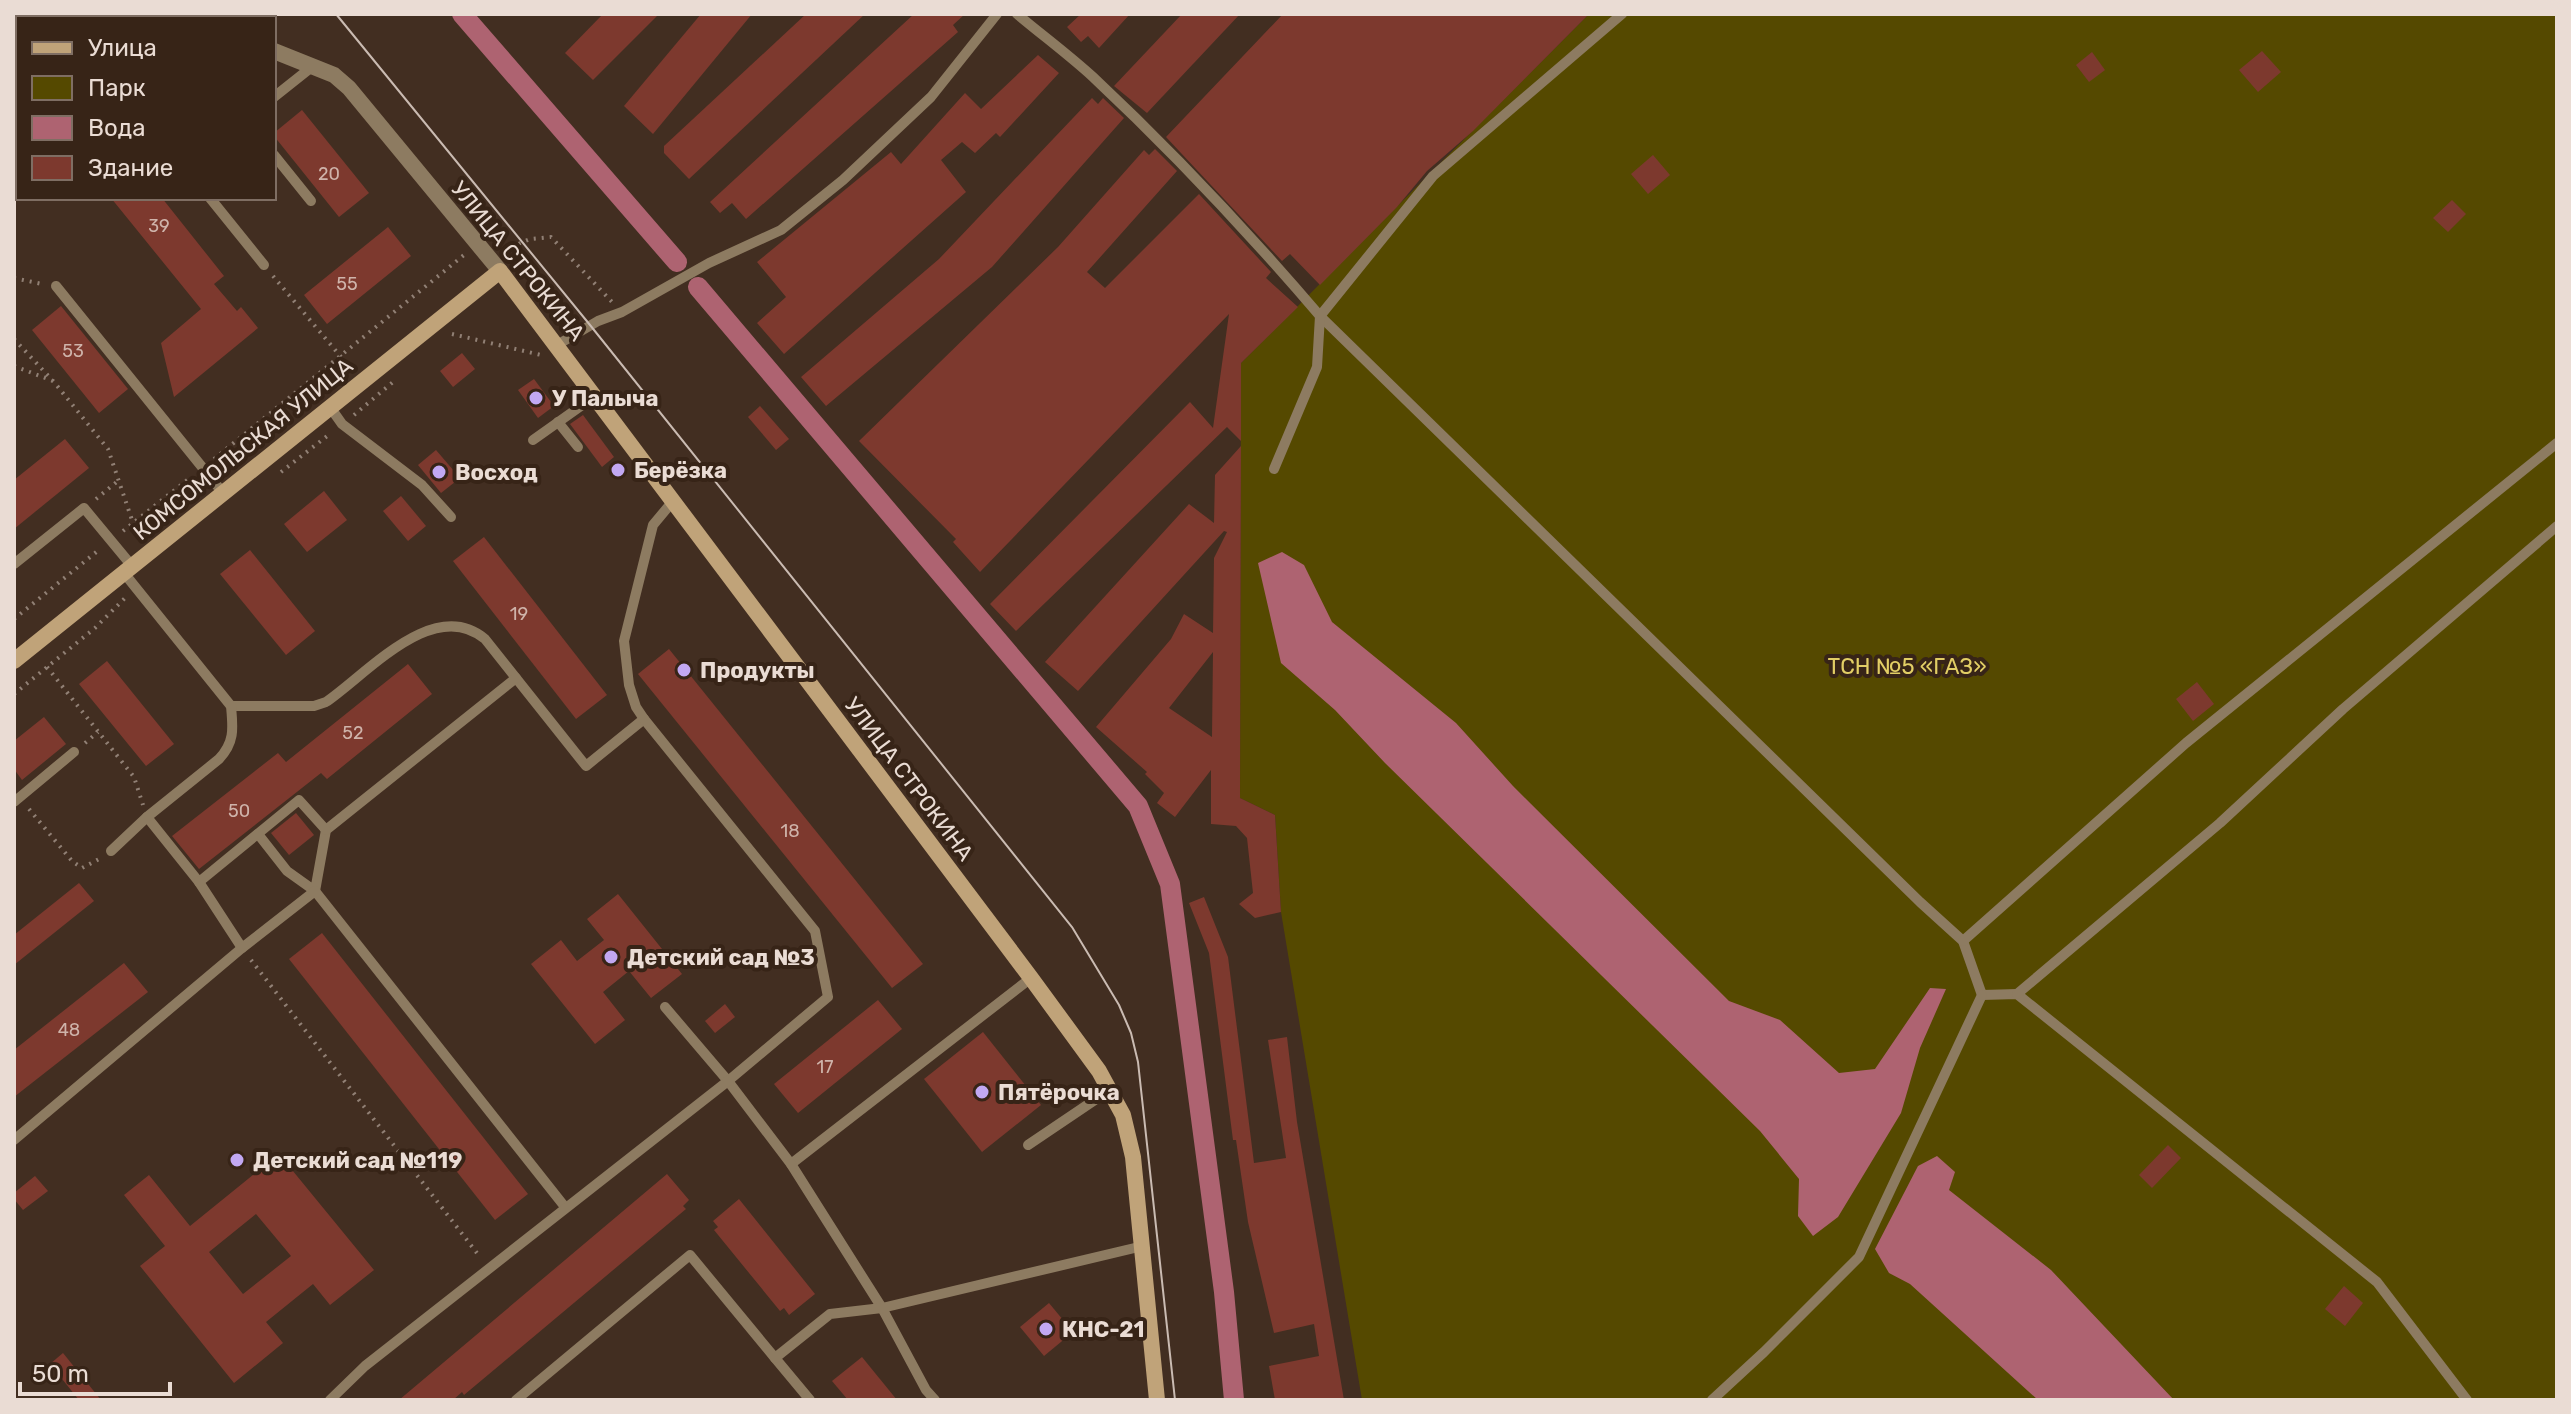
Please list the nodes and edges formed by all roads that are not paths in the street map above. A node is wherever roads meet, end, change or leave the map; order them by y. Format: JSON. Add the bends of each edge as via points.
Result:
{"nodes":[{"id":1,"x":997,"y":14,"type":"edge"},
{"id":2,"x":1017,"y":14,"type":"edge"},
{"id":3,"x":1622,"y":14,"type":"edge"},
{"id":4,"x":276,"y":52,"type":"edge"},
{"id":5,"x":314,"y":66,"type":"junction"},
{"id":6,"x":276,"y":95,"type":"edge"},
{"id":7,"x":276,"y":157,"type":"edge"},
{"id":8,"x":212,"y":200,"type":"edge"},
{"id":9,"x":311,"y":201,"type":"dead end"},
{"id":10,"x":264,"y":265,"type":"road end"},
{"id":11,"x":500,"y":271,"type":"junction"},
{"id":12,"x":56,"y":286,"type":"road end"},
{"id":13,"x":1320,"y":316,"type":"junction"},
{"id":14,"x":557,"y":345,"type":"junction"},
{"id":15,"x":595,"y":396,"type":"junction"},
{"id":16,"x":330,"y":407,"type":"junction"},
{"id":17,"x":558,"y":422,"type":"junction"},
{"id":18,"x":533,"y":440,"type":"dead end"},
{"id":19,"x":2557,"y":443,"type":"edge"},
{"id":20,"x":578,"y":447,"type":"dead end"},
{"id":21,"x":1274,"y":469,"type":"dead end"},
{"id":22,"x":223,"y":493,"type":"junction"},
{"id":23,"x":673,"y":501,"type":"junction"},
{"id":24,"x":451,"y":517,"type":"dead end"},
{"id":25,"x":2557,"y":526,"type":"edge"},
{"id":26,"x":14,"y":564,"type":"edge"},
{"id":27,"x":128,"y":570,"type":"junction"},
{"id":28,"x":14,"y":661,"type":"edge"},
{"id":29,"x":516,"y":678,"type":"junction"},
{"id":30,"x":231,"y":706,"type":"junction"},
{"id":31,"x":644,"y":719,"type":"junction"},
{"id":32,"x":74,"y":752,"type":"dead end"},
{"id":33,"x":17,"y":800,"type":"edge"},
{"id":34,"x":147,"y":817,"type":"junction"},
{"id":35,"x":326,"y":830,"type":"junction"},
{"id":36,"x":258,"y":834,"type":"junction"},
{"id":37,"x":111,"y":851,"type":"road end"},
{"id":38,"x":199,"y":882,"type":"junction"},
{"id":39,"x":315,"y":891,"type":"junction"},
{"id":40,"x":1963,"y":941,"type":"junction"},
{"id":41,"x":242,"y":948,"type":"junction"},
{"id":42,"x":1031,"y":978,"type":"junction"},
{"id":43,"x":2017,"y":994,"type":"junction"},
{"id":44,"x":1982,"y":995,"type":"junction"},
{"id":45,"x":665,"y":1007,"type":"dead end"},
{"id":46,"x":728,"y":1081,"type":"junction"},
{"id":47,"x":1111,"y":1089,"type":"junction"},
{"id":48,"x":14,"y":1140,"type":"edge"},
{"id":49,"x":1028,"y":1145,"type":"dead end"},
{"id":50,"x":791,"y":1164,"type":"junction"},
{"id":51,"x":565,"y":1207,"type":"junction"},
{"id":52,"x":1143,"y":1246,"type":"junction"},
{"id":53,"x":882,"y":1308,"type":"junction"},
{"id":54,"x":775,"y":1358,"type":"junction"},
{"id":55,"x":334,"y":1399,"type":"edge"},
{"id":56,"x":516,"y":1400,"type":"edge"},
{"id":57,"x":810,"y":1400,"type":"edge"},
{"id":58,"x":935,"y":1400,"type":"edge"},
{"id":59,"x":1157,"y":1400,"type":"edge"},
{"id":60,"x":1712,"y":1400,"type":"edge"},
{"id":61,"x":2467,"y":1400,"type":"edge"}],
"edges":[{"from":1,"to":14,"type":"lane","via":[[931,97],[781,230]]},
{"from":2,"to":13,"type":"lane","via":[[1091,75]]},
{"from":3,"to":13,"type":"lane","via":[[1433,176]]},
{"from":4,"to":5,"type":"street","name":"УЛИЦА СТРОКИНА"},
{"from":5,"to":6,"type":"lane"},
{"from":5,"to":11,"type":"street","name":"УЛИЦА СТРОКИНА","via":[[349,88]]},
{"from":7,"to":9,"type":"lane"},
{"from":8,"to":10,"type":"lane"},
{"from":11,"to":14,"type":"street","name":"УЛИЦА СТРОКИНА"},
{"from":11,"to":16,"type":"street","name":"КОМСОМОЛЬСКАЯ УЛИЦА"},
{"from":12,"to":22,"type":"lane"},
{"from":13,"to":21,"type":"lane","via":[[1317,367]]},
{"from":13,"to":40,"type":"lane"},
{"from":14,"to":15,"type":"street","name":"УЛИЦА СТРОКИНА"},
{"from":15,"to":17,"type":"lane"},
{"from":15,"to":23,"type":"street","name":"УЛИЦА СТРОКИНА"},
{"from":16,"to":22,"type":"street","name":"КОМСОМОЛЬСКАЯ УЛИЦА"},
{"from":16,"to":24,"type":"lane","via":[[342,424],[422,485]]},
{"from":17,"to":18,"type":"lane"},
{"from":17,"to":20,"type":"lane"},
{"from":19,"to":40,"type":"lane","via":[[2186,743]]},
{"from":22,"to":27,"type":"street","name":"КОМСОМОЛЬСКАЯ УЛИЦА"},
{"from":23,"to":31,"type":"lane","via":[[653,525],[624,641],[629,685]]},
{"from":23,"to":42,"type":"street","name":"УЛИЦА СТРОКИНА"},
{"from":25,"to":43,"type":"lane"},
{"from":26,"to":27,"type":"lane","via":[[84,508]]},
{"from":27,"to":28,"type":"street","name":"КОМСОМОЛЬСКАЯ УЛИЦА"},
{"from":27,"to":30,"type":"lane","via":[[135,587]]},
{"from":29,"to":30,"type":"lane","via":[[476,632],[440,626],[407,640],[326,702]]},
{"from":29,"to":31,"type":"lane","via":[[586,766]]},
{"from":29,"to":35,"type":"lane"},
{"from":30,"to":34,"type":"lane","via":[[234,730],[228,750]]},
{"from":31,"to":46,"type":"lane","via":[[815,931],[828,997]]},
{"from":32,"to":33,"type":"lane"},
{"from":34,"to":37,"type":"lane"},
{"from":34,"to":38,"type":"lane"},
{"from":35,"to":36,"type":"lane","via":[[299,800]]},
{"from":35,"to":39,"type":"lane"},
{"from":36,"to":38,"type":"lane"},
{"from":36,"to":39,"type":"lane","via":[[287,871]]},
{"from":38,"to":41,"type":"lane"},
{"from":39,"to":41,"type":"lane"},
{"from":39,"to":51,"type":"lane"},
{"from":40,"to":44,"type":"lane"},
{"from":41,"to":48,"type":"lane"},
{"from":42,"to":47,"type":"street","name":"УЛИЦА СТРОКИНА"},
{"from":42,"to":50,"type":"lane"},
{"from":43,"to":44,"type":"lane"},
{"from":43,"to":61,"type":"lane","via":[[2377,1282]]},
{"from":44,"to":60,"type":"lane","via":[[1859,1257]]},
{"from":45,"to":46,"type":"lane"},
{"from":46,"to":50,"type":"lane"},
{"from":46,"to":51,"type":"lane"},
{"from":47,"to":49,"type":"lane"},
{"from":47,"to":52,"type":"street","name":"УЛИЦА СТРОКИНА","via":[[1133,1157]]},
{"from":50,"to":53,"type":"lane"},
{"from":51,"to":55,"type":"lane","via":[[365,1366]]},
{"from":52,"to":53,"type":"lane"},
{"from":52,"to":59,"type":"street","name":"УЛИЦА СТРОКИНА"},
{"from":53,"to":54,"type":"lane","via":[[830,1314]]},
{"from":53,"to":58,"type":"lane"},
{"from":54,"to":56,"type":"lane","via":[[690,1255]]},
{"from":54,"to":57,"type":"lane"}]}
